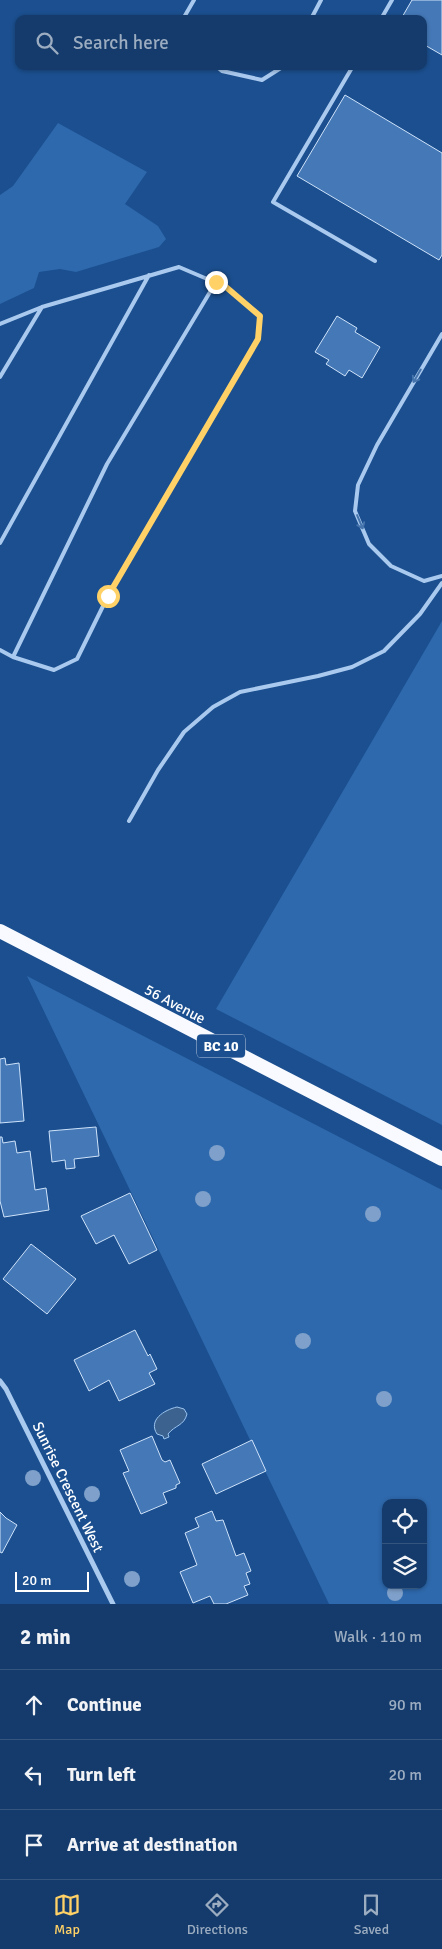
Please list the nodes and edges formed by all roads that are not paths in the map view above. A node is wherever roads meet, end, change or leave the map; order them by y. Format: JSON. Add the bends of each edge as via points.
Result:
{"nodes":[{"id":1,"x":194,"y":0,"type":"edge"},
{"id":2,"x":321,"y":0,"type":"edge"},
{"id":3,"x":392,"y":0,"type":"edge"},
{"id":4,"x":185,"y":15,"type":"edge"},
{"id":5,"x":313,"y":15,"type":"edge"},
{"id":6,"x":383,"y":15,"type":"edge"},
{"id":7,"x":221,"y":70,"type":"edge"},
{"id":8,"x":278,"y":70,"type":"edge"},
{"id":9,"x":351,"y":70,"type":"edge"},
{"id":10,"x":375,"y":261,"type":"dead end"},
{"id":11,"x":149,"y":275,"type":"junction"},
{"id":12,"x":216,"y":282,"type":"junction"},
{"id":13,"x":42,"y":307,"type":"junction"},
{"id":14,"x":0,"y":324,"type":"edge"},
{"id":15,"x":442,"y":334,"type":"edge"},
{"id":16,"x":0,"y":377,"type":"edge"},
{"id":17,"x":0,"y":543,"type":"edge"},
{"id":18,"x":442,"y":576,"type":"edge"},
{"id":19,"x":442,"y":583,"type":"edge"},
{"id":20,"x":0,"y":650,"type":"edge"},
{"id":21,"x":13,"y":657,"type":"junction"},
{"id":22,"x":129,"y":821,"type":"dead end"},
{"id":23,"x":0,"y":931,"type":"edge"},
{"id":24,"x":442,"y":1159,"type":"edge"},
{"id":25,"x":0,"y":1381,"type":"edge"},
{"id":26,"x":113,"y":1604,"type":"edge"}],
"edges":[{"from":1,"to":4,"type":"lane"},
{"from":2,"to":5,"type":"lane"},
{"from":3,"to":6,"type":"lane"},
{"from":7,"to":8,"type":"lane","via":[[262,80]]},
{"from":9,"to":10,"type":"lane","via":[[273,202]]},
{"from":11,"to":12,"type":"lane","via":[[179,266]]},
{"from":11,"to":13,"type":"lane"},
{"from":11,"to":17,"type":"lane"},
{"from":12,"to":21,"type":"lane","via":[[107,464]]},
{"from":12,"to":21,"type":"lane","via":[[260,316],[258,339],[108,596],[77,659],[54,670]]},
{"from":13,"to":14,"type":"lane"},
{"from":13,"to":16,"type":"lane"},
{"from":15,"to":18,"type":"lane","one_way":true,"via":[[377,445],[358,485],[355,511],[369,544],[390,566],[424,580]]},
{"from":19,"to":22,"type":"lane","via":[[420,614],[384,651],[352,667],[240,692],[213,707],[184,732]]},
{"from":20,"to":21,"type":"lane"},
{"from":23,"to":24,"type":"highway","name":"56 Avenue","number":"BC 10"},
{"from":25,"to":26,"type":"street","name":"Sunrise Crescent West"}]}
